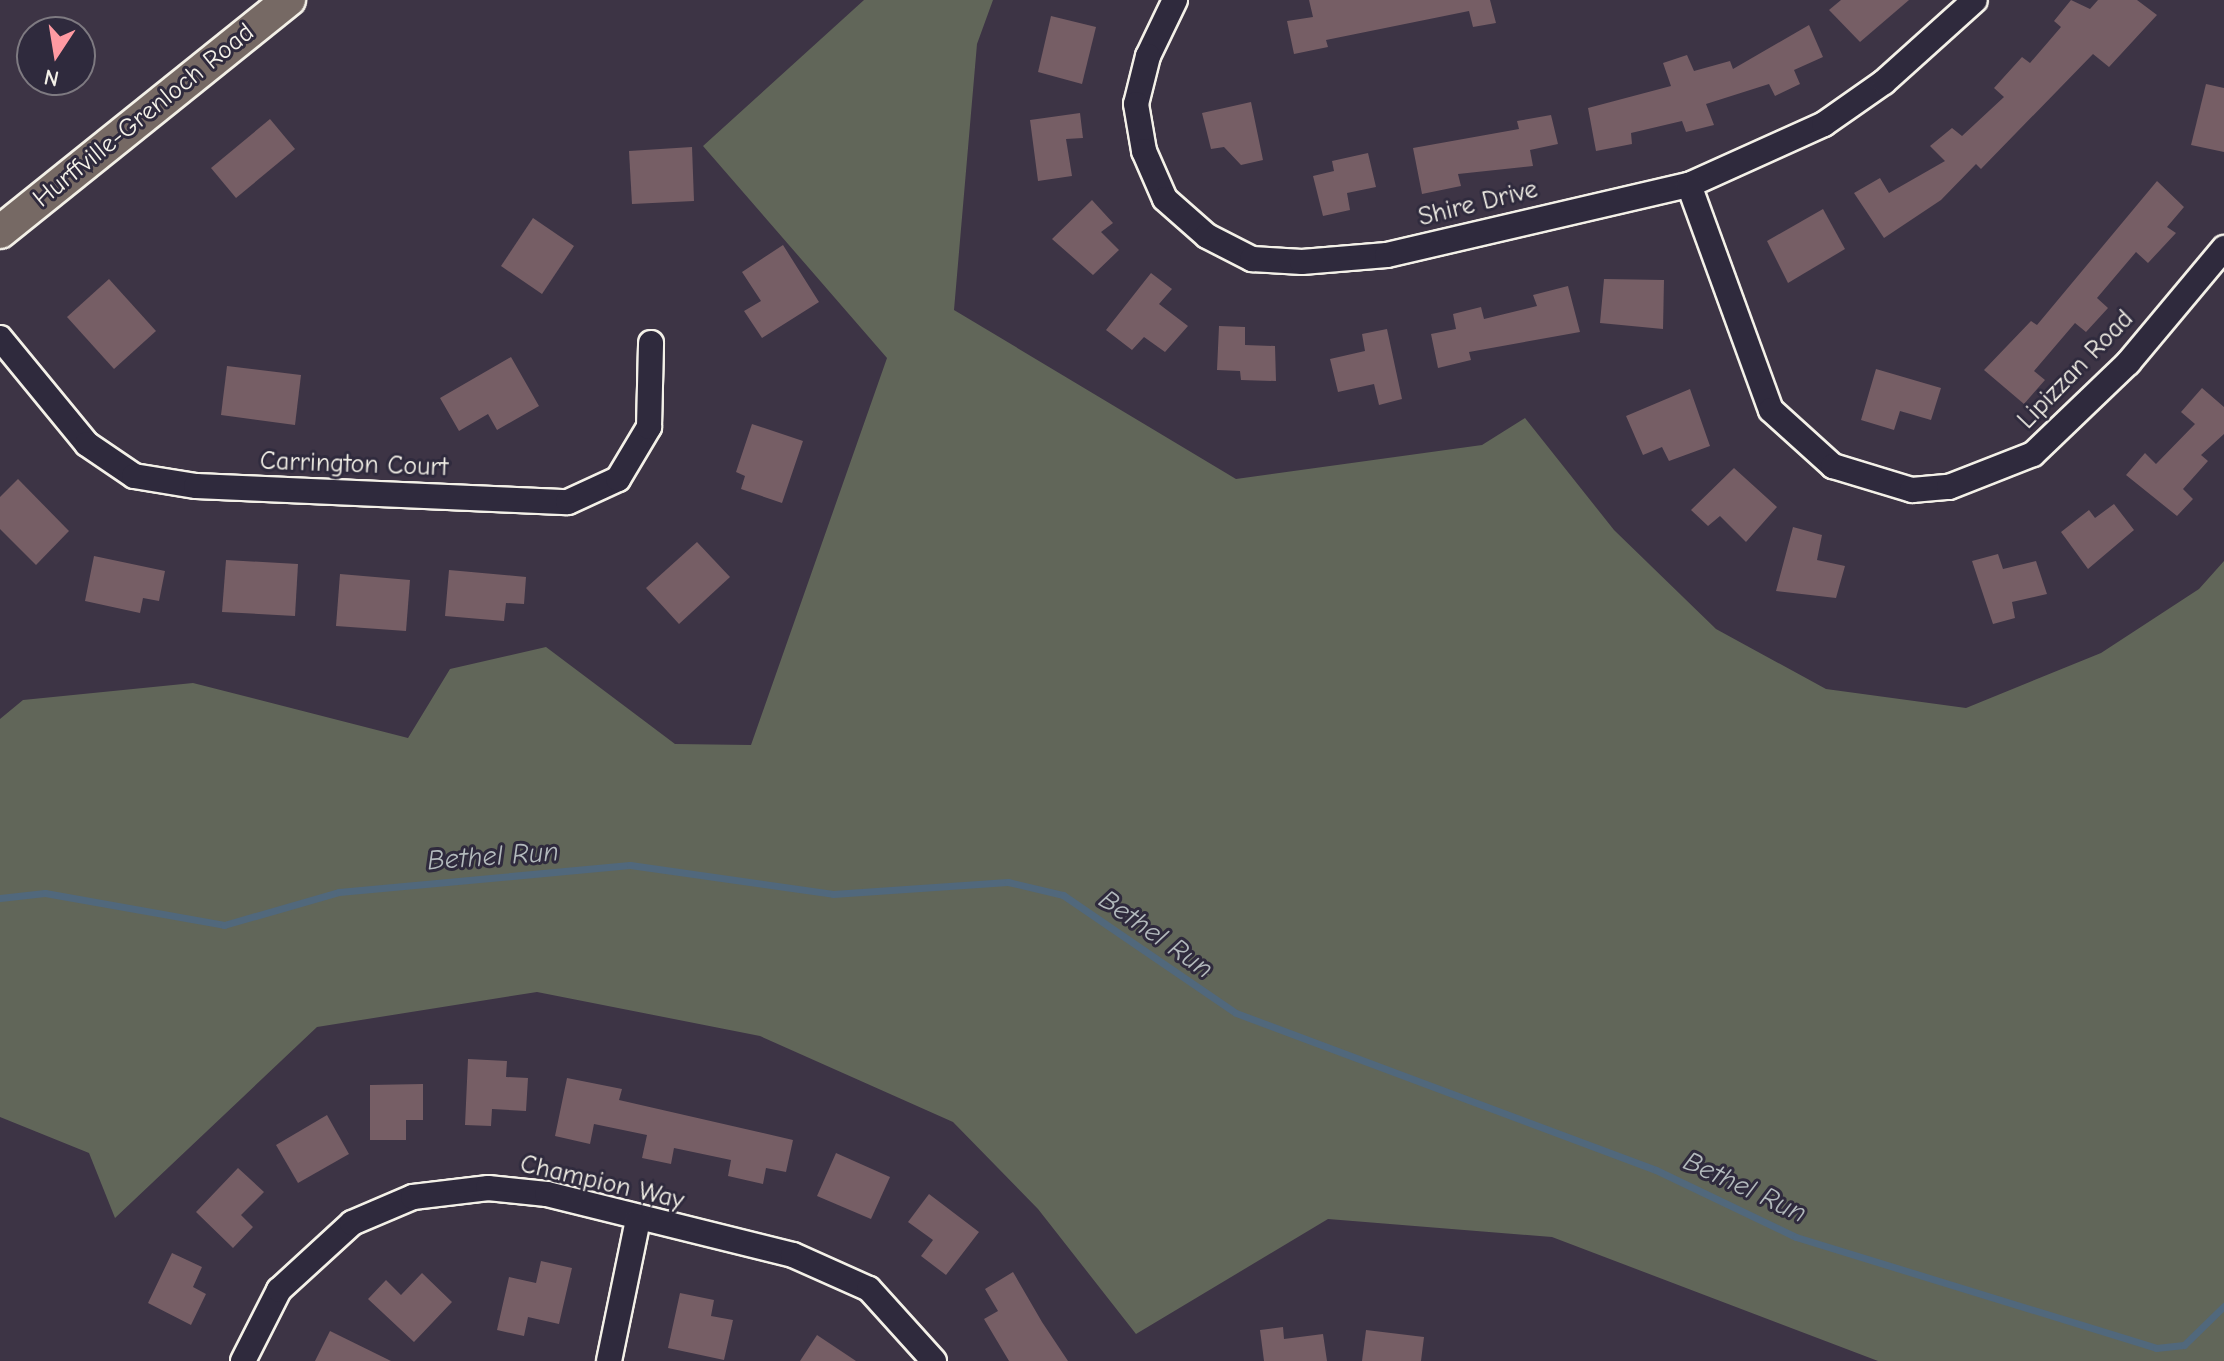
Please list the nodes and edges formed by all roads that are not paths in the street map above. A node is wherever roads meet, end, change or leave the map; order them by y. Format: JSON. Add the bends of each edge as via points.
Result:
{"nodes":[{"id":1,"x":289,"y":0,"type":"edge"},
{"id":2,"x":1175,"y":0,"type":"edge"},
{"id":3,"x":1975,"y":0,"type":"edge"},
{"id":4,"x":1689,"y":185,"type":"junction"},
{"id":5,"x":0,"y":232,"type":"edge"},
{"id":6,"x":2224,"y":248,"type":"edge"},
{"id":7,"x":0,"y":338,"type":"edge"},
{"id":8,"x":651,"y":343,"type":"dead end"},
{"id":9,"x":638,"y":1220,"type":"junction"},
{"id":10,"x":243,"y":1361,"type":"edge"},
{"id":11,"x":609,"y":1361,"type":"edge"},
{"id":12,"x":934,"y":1361,"type":"edge"}],
"edges":[{"from":1,"to":5,"type":"main road","name":"Hurffville-Grenloch Road"},
{"from":2,"to":4,"type":"street","name":"Shire Drive","via":[[1148,56],[1136,104],[1144,151],[1165,199],[1207,236],[1252,259],[1387,255]]},
{"from":3,"to":4,"type":"street","name":"Shire Drive","via":[[1824,124]]},
{"from":4,"to":6,"type":"street","name":"Lipizzan Road","via":[[1771,410],[1833,466],[1912,490],[1964,482],[2033,454],[2128,363]]},
{"from":7,"to":8,"type":"street","name":"Carrington Court","via":[[87,444],[134,476],[196,486],[568,502],[618,479],[649,427]]},
{"from":9,"to":10,"type":"street","name":"Champion Way","via":[[520,1189],[450,1190],[382,1208],[303,1263],[263,1315]]},
{"from":9,"to":11,"type":"street"},
{"from":9,"to":12,"type":"street","name":"Champion Way","via":[[793,1255],[849,1278],[888,1306]]}]}
